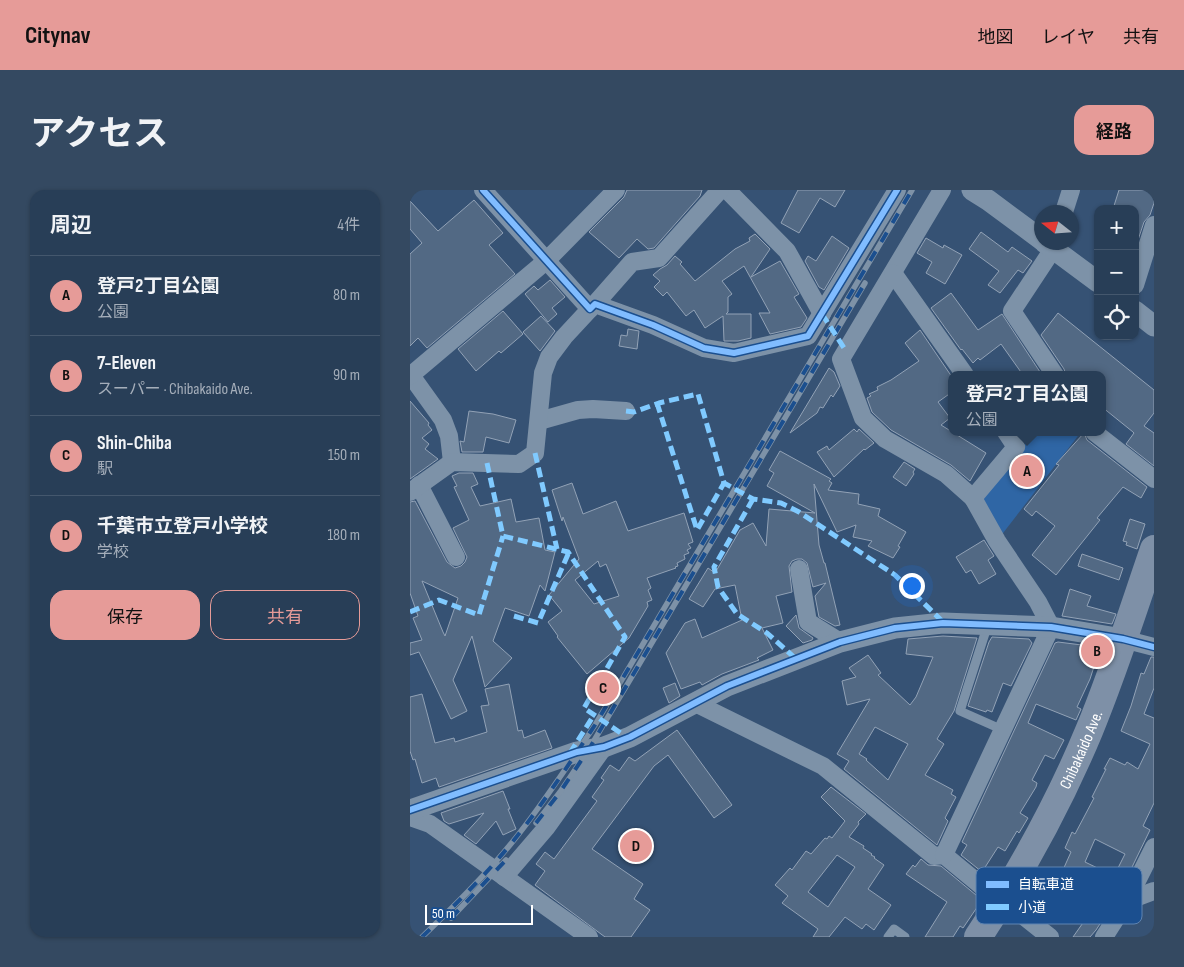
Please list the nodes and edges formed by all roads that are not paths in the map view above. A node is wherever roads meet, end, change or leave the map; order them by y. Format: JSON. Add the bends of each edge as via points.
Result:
{"nodes":[{"id":1,"x":483,"y":190,"type":"edge"},
{"id":2,"x":616,"y":190,"type":"edge"},
{"id":3,"x":720,"y":190,"type":"edge"},
{"id":4,"x":727,"y":190,"type":"edge"},
{"id":5,"x":897,"y":190,"type":"edge"},
{"id":6,"x":942,"y":190,"type":"edge"},
{"id":7,"x":972,"y":190,"type":"edge"},
{"id":8,"x":1072,"y":190,"type":"edge"},
{"id":9,"x":1067,"y":205,"type":"edge"},
{"id":10,"x":1154,"y":225,"type":"edge"},
{"id":11,"x":1034,"y":234,"type":"edge"},
{"id":12,"x":1045,"y":250,"type":"edge"},
{"id":13,"x":1056,"y":250,"type":"edge"},
{"id":14,"x":546,"y":261,"type":"junction"},
{"id":15,"x":892,"y":272,"type":"junction"},
{"id":16,"x":1139,"y":272,"type":"edge"},
{"id":17,"x":1094,"y":279,"type":"edge"},
{"id":18,"x":592,"y":306,"type":"junction"},
{"id":19,"x":1139,"y":313,"type":"edge"},
{"id":20,"x":822,"y":314,"type":"junction"},
{"id":21,"x":1154,"y":326,"type":"edge"},
{"id":22,"x":962,"y":371,"type":"edge"},
{"id":23,"x":1052,"y":371,"type":"edge"},
{"id":24,"x":410,"y":375,"type":"edge"},
{"id":25,"x":626,"y":411,"type":"dead end"},
{"id":26,"x":540,"y":421,"type":"junction"},
{"id":27,"x":1013,"y":436,"type":"edge"},
{"id":28,"x":1099,"y":436,"type":"edge"},
{"id":29,"x":452,"y":462,"type":"junction"},
{"id":30,"x":1154,"y":479,"type":"edge"},
{"id":31,"x":414,"y":488,"type":"edge"},
{"id":32,"x":972,"y":498,"type":"junction"},
{"id":33,"x":1154,"y":549,"type":"edge"},
{"id":34,"x":456,"y":557,"type":"dead end"},
{"id":35,"x":799,"y":569,"type":"dead end"},
{"id":36,"x":1154,"y":588,"type":"edge"},
{"id":37,"x":988,"y":624,"type":"junction"},
{"id":38,"x":1051,"y":627,"type":"junction"},
{"id":39,"x":840,"y":642,"type":"junction"},
{"id":40,"x":1137,"y":643,"type":"edge"},
{"id":41,"x":696,"y":703,"type":"junction"},
{"id":42,"x":1002,"y":730,"type":"junction"},
{"id":43,"x":604,"y":746,"type":"junction"},
{"id":44,"x":410,"y":810,"type":"edge"},
{"id":45,"x":410,"y":817,"type":"edge"},
{"id":46,"x":1154,"y":847,"type":"edge"},
{"id":47,"x":944,"y":855,"type":"junction"},
{"id":48,"x":1031,"y":867,"type":"edge"},
{"id":49,"x":1142,"y":871,"type":"edge"},
{"id":50,"x":504,"y":877,"type":"junction"},
{"id":51,"x":976,"y":881,"type":"edge"},
{"id":52,"x":1154,"y":891,"type":"edge"},
{"id":53,"x":1142,"y":895,"type":"edge"},
{"id":54,"x":989,"y":924,"type":"edge"},
{"id":55,"x":998,"y":924,"type":"edge"},
{"id":56,"x":1032,"y":924,"type":"edge"},
{"id":57,"x":1112,"y":924,"type":"edge"},
{"id":58,"x":589,"y":937,"type":"edge"},
{"id":59,"x":888,"y":937,"type":"edge"},
{"id":60,"x":904,"y":937,"type":"edge"},
{"id":61,"x":978,"y":937,"type":"edge"},
{"id":62,"x":992,"y":937,"type":"edge"},
{"id":63,"x":1050,"y":937,"type":"edge"},
{"id":64,"x":1104,"y":937,"type":"edge"}],
"edges":[{"from":1,"to":14,"type":"street"},
{"from":2,"to":14,"type":"street"},
{"from":3,"to":18,"type":"street","via":[[659,258],[632,262]]},
{"from":4,"to":20,"type":"street","via":[[787,252]]},
{"from":5,"to":20,"type":"street"},
{"from":6,"to":15,"type":"street"},
{"from":7,"to":11,"type":"street"},
{"from":8,"to":9,"type":"street"},
{"from":10,"to":16,"type":"street"},
{"from":12,"to":23,"type":"street","via":[[1012,311]]},
{"from":13,"to":17,"type":"street"},
{"from":14,"to":18,"type":"street"},
{"from":14,"to":24,"type":"street"},
{"from":15,"to":22,"type":"street"},
{"from":15,"to":32,"type":"street","via":[[841,359],[863,418],[885,439],[946,474]]},
{"from":18,"to":20,"type":"street","via":[[653,325],[704,348],[734,354],[808,336]]},
{"from":18,"to":26,"type":"street","via":[[549,356],[543,373]]},
{"from":19,"to":21,"type":"street"},
{"from":24,"to":29,"type":"street","via":[[443,420],[449,436]]},
{"from":25,"to":26,"type":"street","via":[[578,410]]},
{"from":26,"to":29,"type":"street","via":[[535,453],[520,464]]},
{"from":27,"to":32,"type":"street","via":[[1016,447]]},
{"from":28,"to":30,"type":"street"},
{"from":29,"to":31,"type":"street"},
{"from":31,"to":34,"type":"street"},
{"from":32,"to":38,"type":"street"},
{"from":33,"to":40,"type":"highway","name":"Chibakaido Ave."},
{"from":35,"to":39,"type":"street","via":[[808,622]]},
{"from":36,"to":40,"type":"highway","name":"Chibakaido Ave."},
{"from":37,"to":38,"type":"street"},
{"from":37,"to":39,"type":"street","via":[[895,628]]},
{"from":37,"to":42,"type":"lane","via":[[960,710]]},
{"from":38,"to":40,"type":"street"},
{"from":38,"to":42,"type":"street"},
{"from":39,"to":41,"type":"street","via":[[727,686]]},
{"from":40,"to":48,"type":"highway","name":"Chibakaido Ave.","via":[[1095,752],[1058,826]]},
{"from":41,"to":43,"type":"street","via":[[630,737]]},
{"from":41,"to":47,"type":"street","via":[[823,766],[934,856]]},
{"from":42,"to":47,"type":"street"},
{"from":43,"to":44,"type":"street","via":[[577,752]]},
{"from":43,"to":50,"type":"street","via":[[546,828]]},
{"from":45,"to":50,"type":"street","via":[[430,824]]},
{"from":46,"to":49,"type":"street"},
{"from":47,"to":51,"type":"street"},
{"from":50,"to":58,"type":"street"},
{"from":52,"to":53,"type":"street"},
{"from":54,"to":61,"type":"highway","name":"Chibakaido Ave."},
{"from":55,"to":62,"type":"highway","name":"Chibakaido Ave."},
{"from":56,"to":63,"type":"street"},
{"from":57,"to":64,"type":"street"},
{"from":59,"to":60,"type":"lane","via":[[894,929]]}]}
